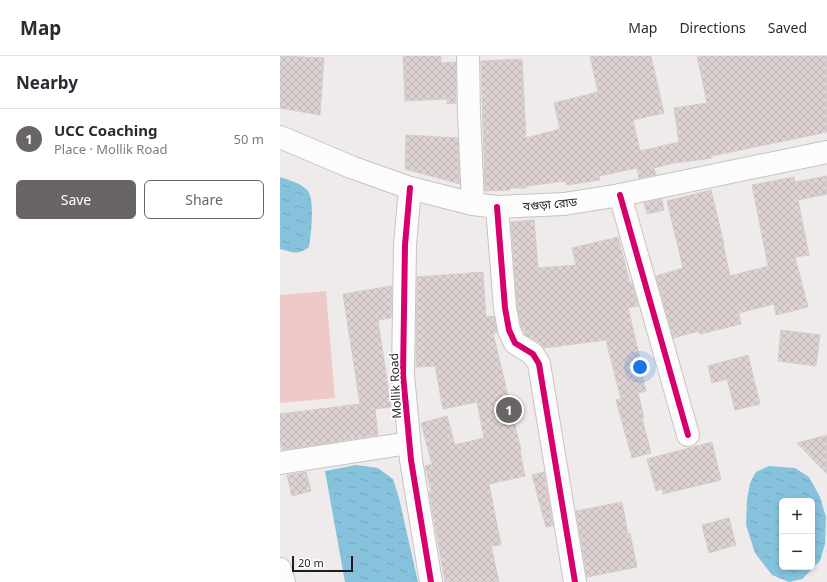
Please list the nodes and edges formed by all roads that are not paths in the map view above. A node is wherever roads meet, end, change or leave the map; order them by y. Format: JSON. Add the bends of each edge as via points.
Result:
{"nodes":[{"id":1,"x":468,"y":56,"type":"edge"},
{"id":2,"x":280,"y":137,"type":"edge"},
{"id":3,"x":827,"y":152,"type":"edge"},
{"id":4,"x":410,"y":188,"type":"junction"},
{"id":5,"x":620,"y":195,"type":"junction"},
{"id":6,"x":473,"y":204,"type":"junction"},
{"id":7,"x":497,"y":208,"type":"junction"},
{"id":8,"x":688,"y":435,"type":"dead end"},
{"id":9,"x":409,"y":442,"type":"junction"},
{"id":10,"x":280,"y":463,"type":"edge"},
{"id":11,"x":280,"y":569,"type":"edge"},
{"id":12,"x":284,"y":582,"type":"edge"},
{"id":13,"x":431,"y":582,"type":"edge"},
{"id":14,"x":576,"y":582,"type":"edge"}],
"edges":[{"from":1,"to":6,"type":"street"},
{"from":2,"to":4,"type":"street","name":"বগুড়া রোড"},
{"from":3,"to":5,"type":"street","name":"বগুড়া রোড"},
{"from":4,"to":6,"type":"street","name":"বগুড়া রোড"},
{"from":4,"to":9,"type":"street","name":"Mollik Road","via":[[404,245],[403,367]]},
{"from":5,"to":7,"type":"street","name":"বগুড়া রোড","via":[[564,204]]},
{"from":5,"to":8,"type":"street"},
{"from":6,"to":7,"type":"street","name":"বগুড়া রোড"},
{"from":7,"to":14,"type":"street","via":[[504,308],[508,330],[515,343],[533,354],[539,364]]},
{"from":9,"to":10,"type":"street"},
{"from":9,"to":13,"type":"street","name":"Mollik Road"},
{"from":11,"to":12,"type":"street"}]}
